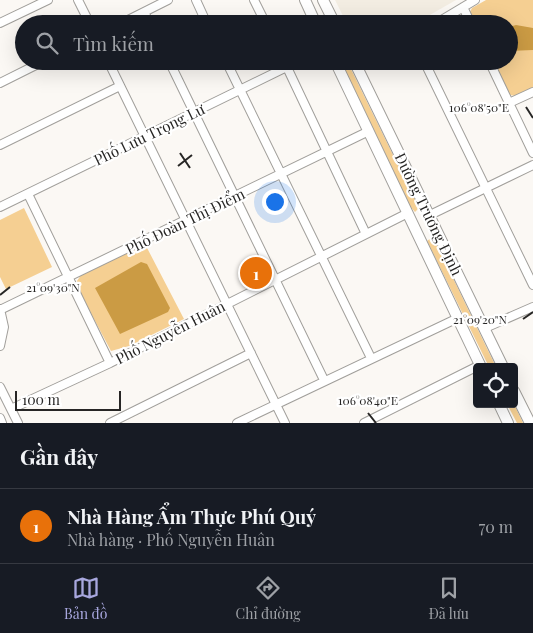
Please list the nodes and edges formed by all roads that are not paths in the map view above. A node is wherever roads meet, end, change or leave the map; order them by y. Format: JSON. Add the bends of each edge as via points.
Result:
{"nodes":[{"id":1,"x":48,"y":0,"type":"edge"},
{"id":2,"x":78,"y":0,"type":"edge"},
{"id":3,"x":168,"y":0,"type":"edge"},
{"id":4,"x":196,"y":0,"type":"edge"},
{"id":5,"x":254,"y":0,"type":"edge"},
{"id":6,"x":305,"y":0,"type":"edge"},
{"id":7,"x":475,"y":0,"type":"edge"},
{"id":8,"x":325,"y":3,"type":"edge"},
{"id":9,"x":463,"y":7,"type":"junction"},
{"id":10,"x":144,"y":12,"type":"junction"},
{"id":11,"x":312,"y":14,"type":"joint"},
{"id":12,"x":17,"y":15,"type":"edge"},
{"id":13,"x":86,"y":15,"type":"edge"},
{"id":14,"x":138,"y":15,"type":"edge"},
{"id":15,"x":146,"y":15,"type":"edge"},
{"id":16,"x":203,"y":15,"type":"edge"},
{"id":17,"x":262,"y":15,"type":"edge"},
{"id":18,"x":331,"y":15,"type":"edge"},
{"id":19,"x":450,"y":15,"type":"edge"},
{"id":20,"x":467,"y":15,"type":"edge"},
{"id":21,"x":15,"y":16,"type":"edge"},
{"id":22,"x":0,"y":23,"type":"edge"},
{"id":23,"x":26,"y":70,"type":"edge"},
{"id":24,"x":112,"y":70,"type":"edge"},
{"id":25,"x":174,"y":70,"type":"edge"},
{"id":26,"x":230,"y":70,"type":"edge"},
{"id":27,"x":275,"y":70,"type":"edge"},
{"id":28,"x":289,"y":70,"type":"edge"},
{"id":29,"x":339,"y":70,"type":"edge"},
{"id":30,"x":361,"y":70,"type":"edge"},
{"id":31,"x":428,"y":70,"type":"edge"},
{"id":32,"x":493,"y":70,"type":"edge"},
{"id":33,"x":0,"y":83,"type":"edge"},
{"id":34,"x":120,"y":86,"type":"junction"},
{"id":35,"x":240,"y":90,"type":"junction"},
{"id":36,"x":533,"y":92,"type":"edge"},
{"id":37,"x":509,"y":103,"type":"junction"},
{"id":38,"x":195,"y":112,"type":"junction"},
{"id":39,"x":369,"y":131,"type":"junction"},
{"id":40,"x":146,"y":136,"type":"junction"},
{"id":41,"x":0,"y":145,"type":"edge"},
{"id":42,"x":326,"y":152,"type":"junction"},
{"id":43,"x":533,"y":154,"type":"edge"},
{"id":44,"x":533,"y":164,"type":"edge"},
{"id":45,"x":281,"y":174,"type":"junction"},
{"id":46,"x":485,"y":186,"type":"junction"},
{"id":47,"x":28,"y":194,"type":"junction"},
{"id":48,"x":236,"y":196,"type":"junction"},
{"id":49,"x":0,"y":207,"type":"edge"},
{"id":50,"x":408,"y":213,"type":"junction"},
{"id":51,"x":430,"y":215,"type":"junction"},
{"id":52,"x":186,"y":220,"type":"junction"},
{"id":53,"x":413,"y":223,"type":"junction"},
{"id":54,"x":366,"y":234,"type":"junction"},
{"id":55,"x":321,"y":257,"type":"junction"},
{"id":56,"x":69,"y":278,"type":"junction"},
{"id":57,"x":275,"y":280,"type":"junction"},
{"id":58,"x":533,"y":285,"type":"edge"},
{"id":59,"x":227,"y":304,"type":"junction"},
{"id":60,"x":533,"y":307,"type":"edge"},
{"id":61,"x":0,"y":310,"type":"edge"},
{"id":62,"x":458,"y":318,"type":"junction"},
{"id":63,"x":485,"y":328,"type":"junction"},
{"id":64,"x":0,"y":346,"type":"edge"},
{"id":65,"x":250,"y":353,"type":"junction"},
{"id":66,"x":371,"y":358,"type":"junction"},
{"id":67,"x":110,"y":363,"type":"junction"},
{"id":68,"x":480,"y":363,"type":"edge"},
{"id":69,"x":501,"y":363,"type":"edge"},
{"id":70,"x":473,"y":370,"type":"edge"},
{"id":71,"x":324,"y":380,"type":"junction"},
{"id":72,"x":0,"y":386,"type":"edge"},
{"id":73,"x":518,"y":399,"type":"edge"},
{"id":74,"x":275,"y":404,"type":"junction"},
{"id":75,"x":501,"y":408,"type":"edge"},
{"id":76,"x":11,"y":409,"type":"junction"},
{"id":77,"x":0,"y":418,"type":"edge"},
{"id":78,"x":2,"y":423,"type":"edge"},
{"id":79,"x":18,"y":423,"type":"edge"},
{"id":80,"x":110,"y":423,"type":"edge"},
{"id":81,"x":237,"y":423,"type":"edge"},
{"id":82,"x":285,"y":423,"type":"edge"},
{"id":83,"x":364,"y":423,"type":"edge"},
{"id":84,"x":508,"y":423,"type":"edge"},
{"id":85,"x":530,"y":423,"type":"edge"}],
"edges":[{"from":1,"to":12,"type":"street"},
{"from":2,"to":13,"type":"street"},
{"from":3,"to":10,"type":"street"},
{"from":4,"to":16,"type":"street"},
{"from":5,"to":17,"type":"street"},
{"from":6,"to":11,"type":"main road"},
{"from":7,"to":9,"type":"street"},
{"from":8,"to":11,"type":"main road"},
{"from":8,"to":18,"type":"main road"},
{"from":9,"to":19,"type":"street"},
{"from":9,"to":20,"type":"street"},
{"from":10,"to":14,"type":"street"},
{"from":10,"to":15,"type":"street"},
{"from":21,"to":22,"type":"street"},
{"from":23,"to":33,"type":"street"},
{"from":24,"to":34,"type":"street"},
{"from":25,"to":38,"type":"street"},
{"from":26,"to":35,"type":"street"},
{"from":27,"to":35,"type":"street","name":"Phố Lưu Trọng Lư"},
{"from":28,"to":42,"type":"street"},
{"from":29,"to":39,"type":"main road","name":"Đường Trương Định"},
{"from":30,"to":51,"type":"main road","name":"Đường Trương Định"},
{"from":31,"to":46,"type":"street"},
{"from":32,"to":37,"type":"street"},
{"from":34,"to":40,"type":"street"},
{"from":34,"to":41,"type":"street"},
{"from":35,"to":38,"type":"street","name":"Phố Lưu Trọng Lư"},
{"from":35,"to":45,"type":"street"},
{"from":36,"to":37,"type":"street"},
{"from":37,"to":43,"type":"street"},
{"from":38,"to":40,"type":"street","name":"Phố Lưu Trọng Lư"},
{"from":38,"to":48,"type":"street"},
{"from":39,"to":42,"type":"street","name":"Phố Đoàn Thị Điểm"},
{"from":39,"to":50,"type":"main road","name":"Đường Trương Định"},
{"from":40,"to":47,"type":"street","name":"Phố Lưu Trọng Lư"},
{"from":40,"to":52,"type":"street"},
{"from":42,"to":45,"type":"street","name":"Phố Đoàn Thị Điểm"},
{"from":42,"to":54,"type":"street"},
{"from":44,"to":46,"type":"street"},
{"from":45,"to":48,"type":"street","name":"Phố Đoàn Thị Điểm"},
{"from":45,"to":55,"type":"street"},
{"from":46,"to":51,"type":"street"},
{"from":46,"to":58,"type":"street"},
{"from":47,"to":49,"type":"street","name":"Phố Lưu Trọng Lư"},
{"from":47,"to":56,"type":"street"},
{"from":48,"to":52,"type":"street","name":"Phố Đoàn Thị Điểm"},
{"from":48,"to":57,"type":"street"},
{"from":50,"to":53,"type":"main road","name":"Đường Trương Định"},
{"from":50,"to":54,"type":"street","name":"Phố Nguyễn Huân"},
{"from":51,"to":53,"type":"main road"},
{"from":51,"to":63,"type":"main road","name":"Đường Trương Định"},
{"from":52,"to":56,"type":"street","name":"Phố Đoàn Thị Điểm"},
{"from":52,"to":59,"type":"street"},
{"from":53,"to":62,"type":"main road","name":"Đường Trương Định"},
{"from":54,"to":55,"type":"street","name":"Phố Nguyễn Huân"},
{"from":55,"to":57,"type":"street","name":"Phố Nguyễn Huân"},
{"from":55,"to":66,"type":"street"},
{"from":56,"to":61,"type":"street","name":"Phố Đoàn Thị Điểm"},
{"from":56,"to":67,"type":"street"},
{"from":57,"to":59,"type":"street","name":"Phố Nguyễn Huân"},
{"from":57,"to":71,"type":"street"},
{"from":59,"to":65,"type":"street"},
{"from":59,"to":67,"type":"street","name":"Phố Nguyễn Huân"},
{"from":60,"to":63,"type":"street"},
{"from":61,"to":64,"type":"street","via":[[4,327]]},
{"from":62,"to":66,"type":"street"},
{"from":62,"to":68,"type":"main road","name":"Đường Trương Định"},
{"from":63,"to":69,"type":"main road","name":"Đường Trương Định"},
{"from":65,"to":74,"type":"street"},
{"from":65,"to":80,"type":"street"},
{"from":66,"to":71,"type":"street"},
{"from":67,"to":76,"type":"street","name":"Phố Nguyễn Huân"},
{"from":70,"to":83,"type":"street"},
{"from":71,"to":74,"type":"street"},
{"from":72,"to":76,"type":"street"},
{"from":73,"to":85,"type":"main road"},
{"from":74,"to":81,"type":"street"},
{"from":74,"to":82,"type":"street"},
{"from":75,"to":84,"type":"main road"},
{"from":76,"to":79,"type":"street"},
{"from":77,"to":78,"type":"street"}]}
